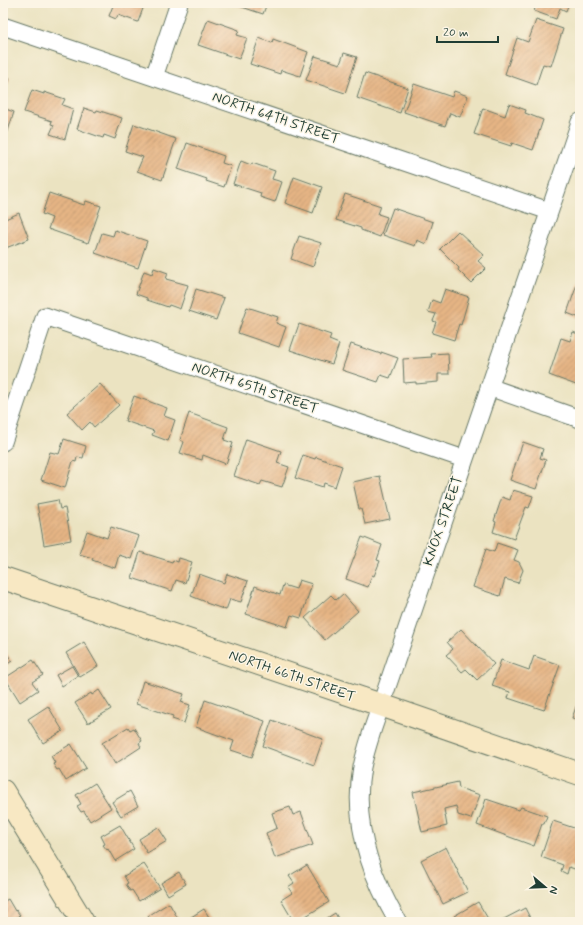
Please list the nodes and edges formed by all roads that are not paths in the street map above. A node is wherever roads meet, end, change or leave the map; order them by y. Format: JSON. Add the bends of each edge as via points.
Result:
{"nodes":[{"id":1,"x":179,"y":3,"type":"edge"},
{"id":2,"x":3,"y":26,"type":"edge"},
{"id":3,"x":154,"y":77,"type":"junction"},
{"id":4,"x":580,"y":122,"type":"edge"},
{"id":5,"x":549,"y":211,"type":"junction"},
{"id":6,"x":489,"y":387,"type":"junction"},
{"id":7,"x":580,"y":419,"type":"edge"},
{"id":8,"x":3,"y":442,"type":"edge"},
{"id":9,"x":464,"y":459,"type":"junction"},
{"id":10,"x":3,"y":578,"type":"edge"},
{"id":11,"x":380,"y":705,"type":"junction"},
{"id":12,"x":580,"y":774,"type":"edge"},
{"id":13,"x":3,"y":791,"type":"edge"},
{"id":14,"x":84,"y":922,"type":"edge"},
{"id":15,"x":398,"y":922,"type":"edge"}],
"edges":[{"from":1,"to":3,"type":"street"},
{"from":2,"to":3,"type":"street","name":"NORTH 64TH STREET"},
{"from":3,"to":5,"type":"street","name":"NORTH 64TH STREET"},
{"from":4,"to":5,"type":"street","name":"KNOX STREET"},
{"from":5,"to":6,"type":"street","name":"KNOX STREET"},
{"from":6,"to":7,"type":"street"},
{"from":6,"to":9,"type":"street","name":"KNOX STREET"},
{"from":8,"to":9,"type":"street","name":"NORTH 65TH STREET","via":[[45,316]]},
{"from":9,"to":11,"type":"street","name":"KNOX STREET"},
{"from":10,"to":11,"type":"street","name":"NORTH 66TH STREET"},
{"from":11,"to":12,"type":"street","name":"NORTH 66TH STREET"},
{"from":11,"to":15,"type":"street","name":"KNOX STREET","via":[[362,767],[360,814],[363,840],[370,864],[385,900]]},
{"from":13,"to":14,"type":"street"}]}
